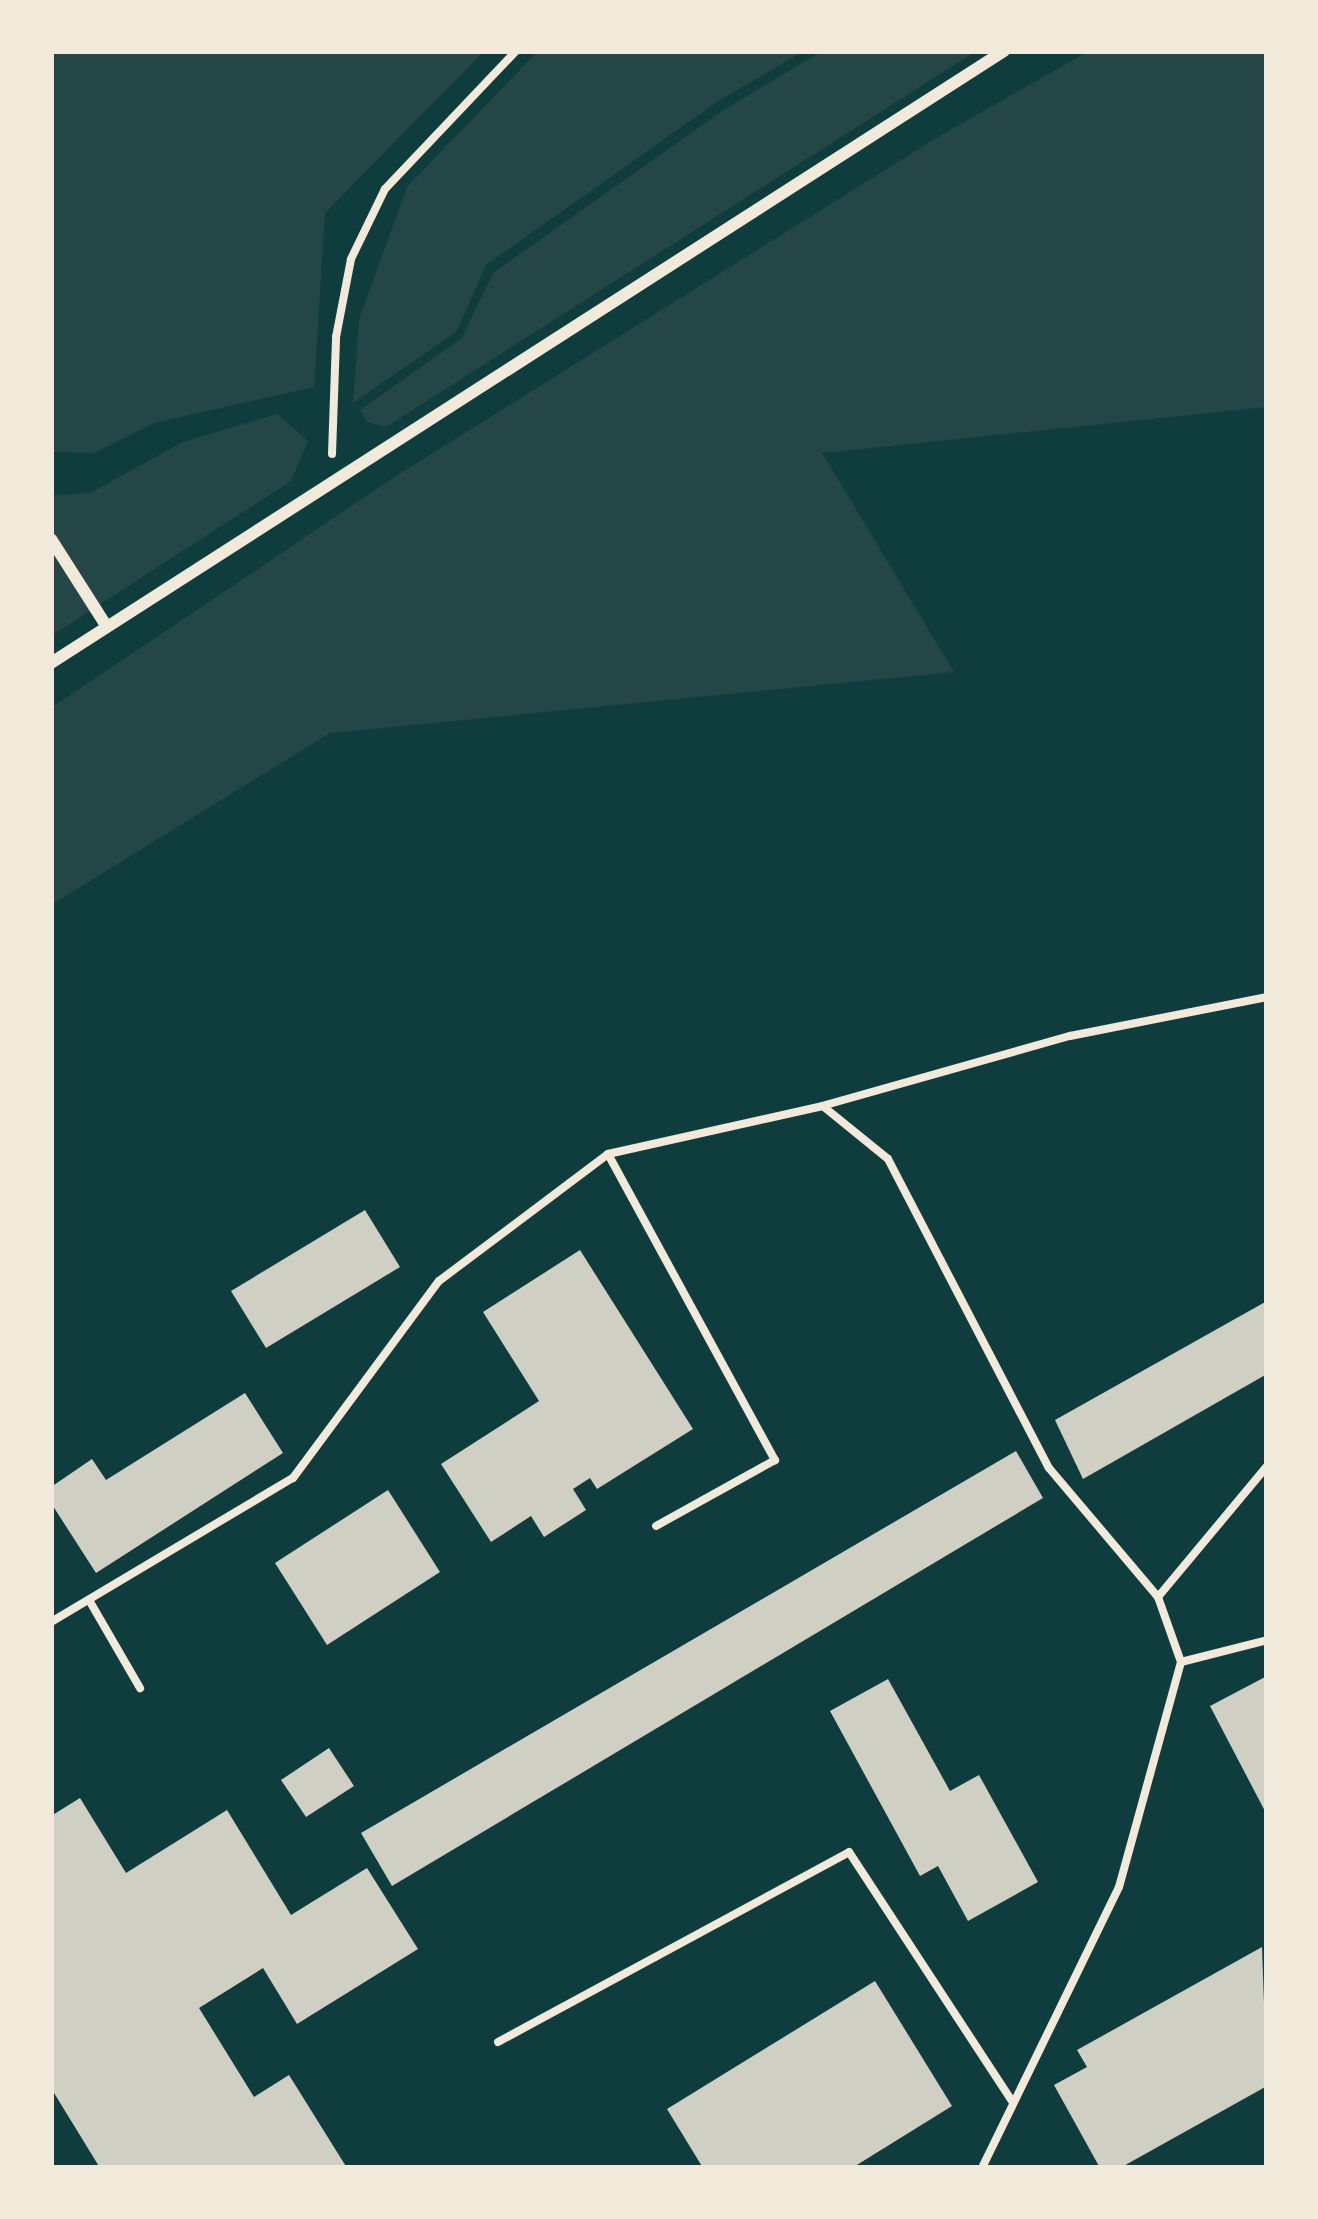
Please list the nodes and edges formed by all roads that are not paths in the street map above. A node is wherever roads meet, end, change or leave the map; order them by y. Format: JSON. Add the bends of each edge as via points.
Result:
{"nodes":[{"id":1,"x":1004,"y":51,"type":"edge"},
{"id":2,"x":51,"y":539,"type":"edge"},
{"id":3,"x":107,"y":627,"type":"junction"},
{"id":4,"x":51,"y":663,"type":"edge"},
{"id":5,"x":1267,"y":997,"type":"edge"},
{"id":6,"x":822,"y":1106,"type":"junction"},
{"id":7,"x":608,"y":1154,"type":"junction"},
{"id":8,"x":1267,"y":1466,"type":"edge"},
{"id":9,"x":656,"y":1526,"type":"dead end"},
{"id":10,"x":1158,"y":1597,"type":"junction"},
{"id":11,"x":89,"y":1600,"type":"junction"},
{"id":12,"x":51,"y":1622,"type":"edge"},
{"id":13,"x":1267,"y":1640,"type":"edge"},
{"id":14,"x":1180,"y":1663,"type":"junction"},
{"id":15,"x":140,"y":1688,"type":"dead end"},
{"id":16,"x":498,"y":2042,"type":"dead end"},
{"id":17,"x":1012,"y":2101,"type":"junction"},
{"id":18,"x":982,"y":2168,"type":"edge"}],
"edges":[{"from":1,"to":3,"type":"street"},
{"from":2,"to":3,"type":"street"},
{"from":3,"to":4,"type":"street"},
{"from":5,"to":6,"type":"lane","via":[[1070,1036]]},
{"from":6,"to":7,"type":"lane"},
{"from":6,"to":10,"type":"lane","via":[[888,1159],[1049,1468]]},
{"from":7,"to":9,"type":"lane","via":[[775,1460]]},
{"from":7,"to":11,"type":"lane","via":[[439,1281],[292,1478]]},
{"from":8,"to":10,"type":"lane"},
{"from":10,"to":14,"type":"lane"},
{"from":11,"to":12,"type":"lane"},
{"from":11,"to":15,"type":"lane"},
{"from":13,"to":14,"type":"lane"},
{"from":14,"to":17,"type":"lane","via":[[1119,1887]]},
{"from":16,"to":17,"type":"lane","via":[[849,1852]]},
{"from":17,"to":18,"type":"lane"}]}
